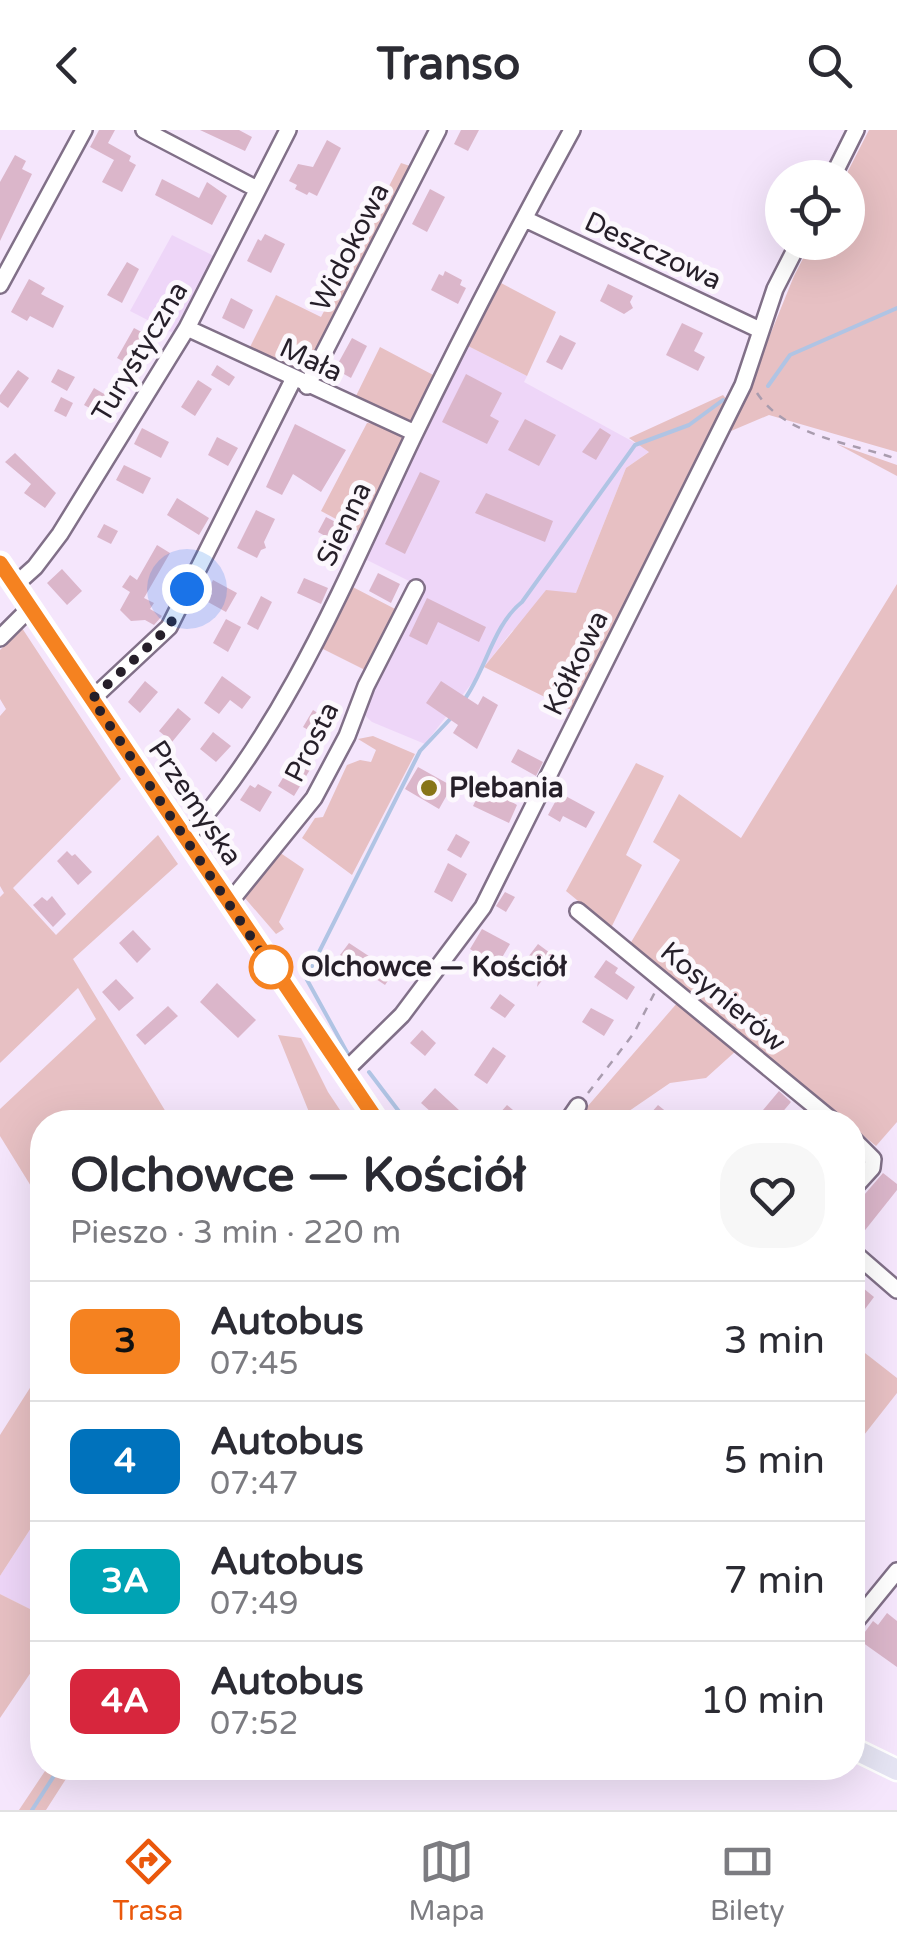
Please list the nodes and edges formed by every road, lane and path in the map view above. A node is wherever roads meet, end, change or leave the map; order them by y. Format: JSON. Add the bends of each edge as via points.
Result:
{"nodes":[{"id":1,"x":84,"y":130,"type":"edge"},
{"id":2,"x":144,"y":130,"type":"edge"},
{"id":3,"x":288,"y":130,"type":"edge"},
{"id":4,"x":438,"y":130,"type":"edge"},
{"id":5,"x":572,"y":130,"type":"edge"},
{"id":6,"x":856,"y":130,"type":"edge"},
{"id":7,"x":841,"y":160,"type":"edge"},
{"id":8,"x":258,"y":190,"type":"junction"},
{"id":9,"x":525,"y":219,"type":"junction"},
{"id":10,"x":790,"y":260,"type":"edge"},
{"id":11,"x":0,"y":285,"type":"edge"},
{"id":12,"x":187,"y":328,"type":"junction"},
{"id":13,"x":760,"y":330,"type":"junction"},
{"id":14,"x":746,"y":375,"type":"junction"},
{"id":15,"x":300,"y":383,"type":"junction"},
{"id":16,"x":415,"y":434,"type":"junction"},
{"id":17,"x":897,"y":458,"type":"edge"},
{"id":18,"x":0,"y":563,"type":"edge"},
{"id":19,"x":14,"y":585,"type":"junction"},
{"id":20,"x":416,"y":588,"type":"dead end"},
{"id":21,"x":30,"y":608,"type":"junction"},
{"id":22,"x":0,"y":638,"type":"edge"},
{"id":23,"x":92,"y":699,"type":"junction"},
{"id":24,"x":186,"y":838,"type":"junction"},
{"id":25,"x":229,"y":902,"type":"junction"},
{"id":26,"x":578,"y":911,"type":"dead end"},
{"id":27,"x":664,"y":980,"type":"junction"},
{"id":28,"x":344,"y":1072,"type":"junction"},
{"id":29,"x":578,"y":1106,"type":"joint"},
{"id":30,"x":370,"y":1110,"type":"edge"},
{"id":31,"x":575,"y":1110,"type":"edge"},
{"id":32,"x":820,"y":1110,"type":"edge"},
{"id":33,"x":865,"y":1150,"type":"edge"},
{"id":34,"x":865,"y":1176,"type":"edge"},
{"id":35,"x":865,"y":1263,"type":"edge"},
{"id":36,"x":897,"y":1290,"type":"edge"},
{"id":37,"x":897,"y":1571,"type":"edge"},
{"id":38,"x":865,"y":1610,"type":"edge"},
{"id":39,"x":865,"y":1754,"type":"edge"},
{"id":40,"x":897,"y":1770,"type":"edge"}],
"edges":[{"from":1,"to":11,"type":"street"},
{"from":2,"to":8,"type":"street"},
{"from":3,"to":8,"type":"street","name":"Turystyczna"},
{"from":4,"to":15,"type":"street","name":"Widokowa"},
{"from":5,"to":9,"type":"street","name":"Sienna"},
{"from":6,"to":7,"type":"street"},
{"from":8,"to":12,"type":"street","name":"Turystyczna"},
{"from":9,"to":13,"type":"street","name":"Deszczowa"},
{"from":9,"to":16,"type":"street","name":"Sienna"},
{"from":10,"to":13,"type":"street","name":"Kółkowa"},
{"from":12,"to":15,"type":"street","name":"Mała"},
{"from":12,"to":19,"type":"street","name":"Turystyczna","via":[[60,534]]},
{"from":13,"to":14,"type":"street","name":"Kółkowa"},
{"from":14,"to":17,"type":"path","via":[[762,400],[789,422]]},
{"from":14,"to":28,"type":"street","name":"Kółkowa","via":[[483,908],[402,1014]]},
{"from":15,"to":16,"type":"street","name":"Mała"},
{"from":15,"to":23,"type":"street","name":"Widokowa","via":[[169,627]]},
{"from":16,"to":24,"type":"street","name":"Sienna","via":[[276,716]]},
{"from":18,"to":19,"type":"main road","name":"Przemyska"},
{"from":19,"to":21,"type":"main road","name":"Przemyska"},
{"from":20,"to":25,"type":"street","name":"Prosta","via":[[314,798]]},
{"from":21,"to":22,"type":"street"},
{"from":21,"to":23,"type":"main road","name":"Przemyska"},
{"from":23,"to":24,"type":"main road","name":"Przemyska"},
{"from":24,"to":25,"type":"main road","name":"Przemyska"},
{"from":25,"to":28,"type":"main road","name":"Przemyska"},
{"from":26,"to":27,"type":"street","name":"Kosynierów"},
{"from":27,"to":29,"type":"path","via":[[634,1033]]},
{"from":27,"to":32,"type":"street","name":"Kosynierów"},
{"from":28,"to":30,"type":"main road","name":"Przemyska"},
{"from":29,"to":31,"type":"street"},
{"from":33,"to":34,"type":"street","via":[[874,1159]]},
{"from":35,"to":36,"type":"street"},
{"from":37,"to":38,"type":"street"},
{"from":39,"to":40,"type":"main road"}]}
